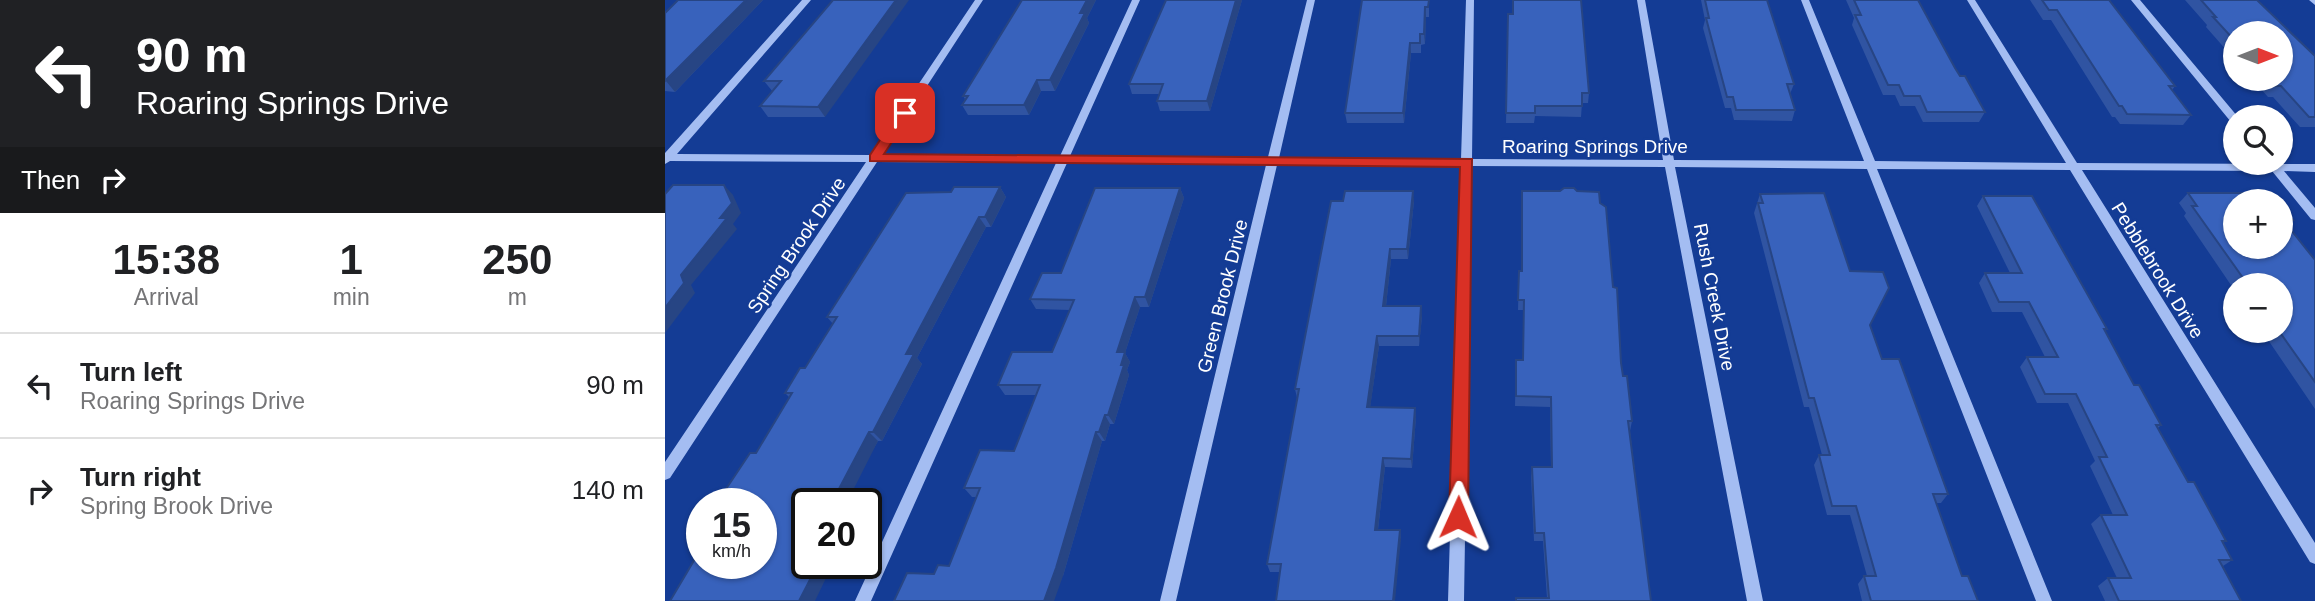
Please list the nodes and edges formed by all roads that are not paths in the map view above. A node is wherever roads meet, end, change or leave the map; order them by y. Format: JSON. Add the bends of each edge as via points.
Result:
{"nodes":[{"id":1,"x":807,"y":0,"type":"edge"},
{"id":2,"x":979,"y":0,"type":"edge"},
{"id":3,"x":1136,"y":0,"type":"edge"},
{"id":4,"x":1311,"y":0,"type":"edge"},
{"id":5,"x":1470,"y":0,"type":"edge"},
{"id":6,"x":1641,"y":0,"type":"edge"},
{"id":7,"x":1805,"y":0,"type":"edge"},
{"id":8,"x":1971,"y":0,"type":"edge"},
{"id":9,"x":2135,"y":0,"type":"edge"},
{"id":10,"x":2223,"y":106,"type":"edge"},
{"id":11,"x":666,"y":158,"type":"edge"},
{"id":12,"x":874,"y":158,"type":"junction"},
{"id":13,"x":1065,"y":159,"type":"junction"},
{"id":14,"x":1274,"y":161,"type":"junction"},
{"id":15,"x":1467,"y":162,"type":"junction"},
{"id":16,"x":1669,"y":164,"type":"junction"},
{"id":17,"x":1872,"y":165,"type":"junction"},
{"id":18,"x":2223,"y":166,"type":"edge"},
{"id":19,"x":2293,"y":166,"type":"edge"},
{"id":20,"x":2074,"y":167,"type":"junction"},
{"id":21,"x":2315,"y":168,"type":"edge"},
{"id":22,"x":2281,"y":175,"type":"edge"},
{"id":23,"x":2315,"y":216,"type":"edge"},
{"id":24,"x":665,"y":474,"type":"edge"},
{"id":25,"x":2315,"y":557,"type":"edge"},
{"id":26,"x":863,"y":601,"type":"edge"},
{"id":27,"x":1168,"y":601,"type":"edge"},
{"id":28,"x":1456,"y":601,"type":"edge"},
{"id":29,"x":1755,"y":601,"type":"edge"},
{"id":30,"x":2044,"y":601,"type":"edge"}],
"edges":[{"from":1,"to":11,"type":"street"},
{"from":2,"to":12,"type":"street","name":"Spring Brook Drive"},
{"from":3,"to":13,"type":"street"},
{"from":4,"to":14,"type":"street","name":"Green Brook Drive"},
{"from":5,"to":15,"type":"street"},
{"from":6,"to":16,"type":"street","name":"Rush Creek Drive"},
{"from":7,"to":17,"type":"street"},
{"from":8,"to":20,"type":"street","name":"Pebblebrook Drive"},
{"from":9,"to":10,"type":"street"},
{"from":11,"to":12,"type":"street","name":"Roaring Springs Drive"},
{"from":12,"to":13,"type":"street","name":"Roaring Springs Drive"},
{"from":12,"to":24,"type":"street","name":"Spring Brook Drive"},
{"from":13,"to":14,"type":"street","name":"Roaring Springs Drive"},
{"from":13,"to":26,"type":"street"},
{"from":14,"to":15,"type":"street","name":"Roaring Springs Drive"},
{"from":14,"to":27,"type":"street","name":"Green Brook Drive"},
{"from":15,"to":16,"type":"street","name":"Roaring Springs Drive"},
{"from":15,"to":28,"type":"street"},
{"from":16,"to":17,"type":"street","name":"Roaring Springs Drive"},
{"from":16,"to":29,"type":"street","name":"Rush Creek Drive"},
{"from":17,"to":20,"type":"street","name":"Roaring Springs Drive"},
{"from":17,"to":30,"type":"street"},
{"from":18,"to":20,"type":"street","name":"Roaring Springs Drive"},
{"from":19,"to":21,"type":"street","name":"Roaring Springs Drive"},
{"from":20,"to":25,"type":"street","name":"Pebblebrook Drive"},
{"from":22,"to":23,"type":"street"}]}
